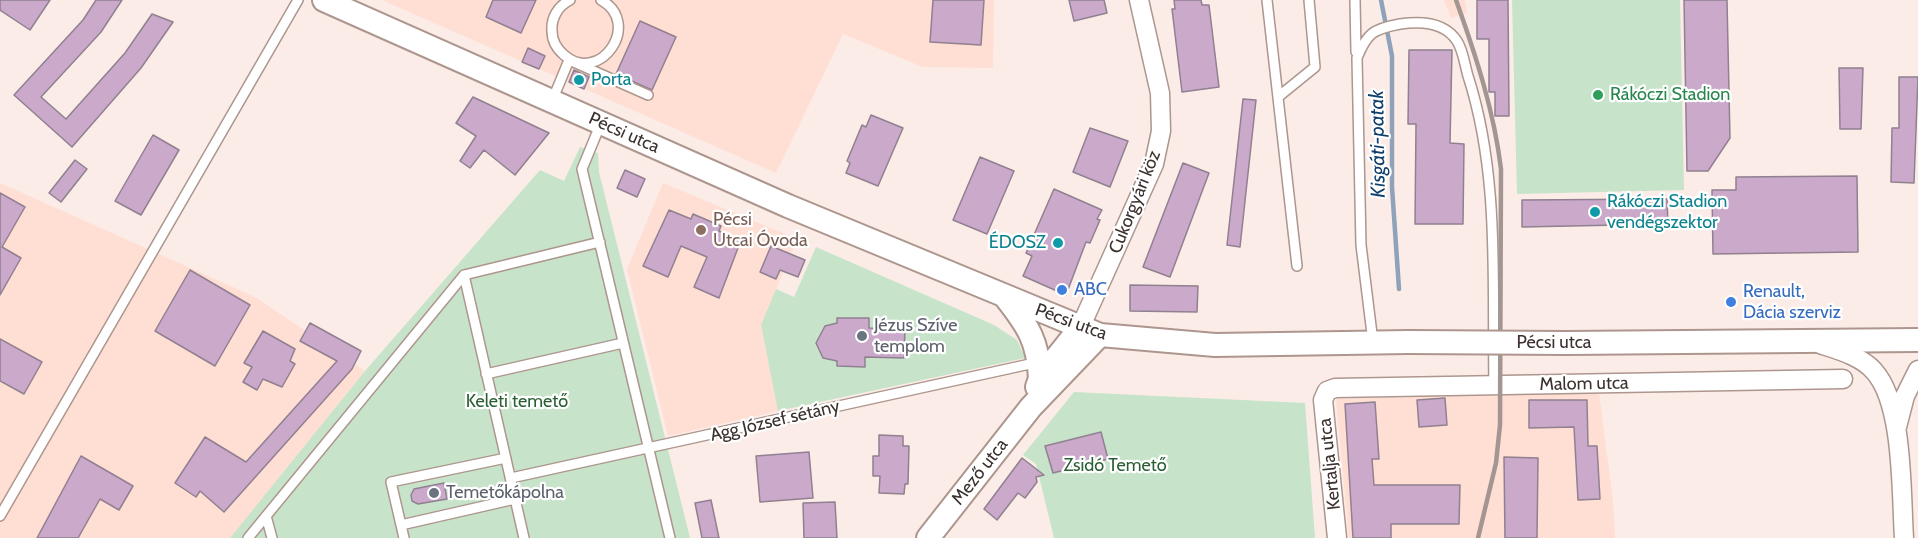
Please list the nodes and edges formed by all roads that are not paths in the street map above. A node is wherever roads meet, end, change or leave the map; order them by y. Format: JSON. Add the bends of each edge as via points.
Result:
{"nodes":[{"id":1,"x":298,"y":0,"type":"edge"},
{"id":2,"x":324,"y":0,"type":"edge"},
{"id":3,"x":570,"y":0,"type":"edge"},
{"id":4,"x":601,"y":0,"type":"edge"},
{"id":5,"x":1139,"y":0,"type":"edge"},
{"id":6,"x":1267,"y":0,"type":"edge"},
{"id":7,"x":1309,"y":0,"type":"edge"},
{"id":8,"x":1355,"y":0,"type":"edge"},
{"id":9,"x":1357,"y":58,"type":"junction"},
{"id":10,"x":569,"y":60,"type":"junction"},
{"id":11,"x":648,"y":95,"type":"dead end"},
{"id":12,"x":1278,"y":98,"type":"junction"},
{"id":13,"x":552,"y":101,"type":"junction"},
{"id":14,"x":601,"y":123,"type":"junction"},
{"id":15,"x":600,"y":242,"type":"junction"},
{"id":16,"x":1297,"y":266,"type":"dead end"},
{"id":17,"x":464,"y":275,"type":"junction"},
{"id":18,"x":1005,"y":297,"type":"junction"},
{"id":19,"x":1090,"y":332,"type":"junction"},
{"id":20,"x":1810,"y":340,"type":"junction"},
{"id":21,"x":1918,"y":340,"type":"edge"},
{"id":22,"x":623,"y":343,"type":"junction"},
{"id":23,"x":1373,"y":343,"type":"junction"},
{"id":24,"x":1040,"y":370,"type":"junction"},
{"id":25,"x":1918,"y":370,"type":"edge"},
{"id":26,"x":486,"y":374,"type":"junction"},
{"id":27,"x":1842,"y":379,"type":"dead end"},
{"id":28,"x":1494,"y":385,"type":"junction"},
{"id":29,"x":1327,"y":392,"type":"joint"},
{"id":30,"x":1031,"y":407,"type":"junction"},
{"id":31,"x":1897,"y":428,"type":"junction"},
{"id":32,"x":648,"y":449,"type":"junction"},
{"id":33,"x":506,"y":458,"type":"junction"},
{"id":34,"x":511,"y":478,"type":"junction"},
{"id":35,"x":515,"y":499,"type":"junction"},
{"id":36,"x":0,"y":516,"type":"edge"},
{"id":37,"x":266,"y":516,"type":"junction"},
{"id":38,"x":401,"y":525,"type":"junction"},
{"id":39,"x":248,"y":538,"type":"edge"},
{"id":40,"x":272,"y":538,"type":"edge"},
{"id":41,"x":404,"y":538,"type":"edge"},
{"id":42,"x":524,"y":538,"type":"edge"},
{"id":43,"x":670,"y":538,"type":"edge"},
{"id":44,"x":928,"y":538,"type":"edge"},
{"id":45,"x":1337,"y":538,"type":"edge"},
{"id":46,"x":1904,"y":538,"type":"edge"}],
"edges":[{"from":1,"to":36,"type":"lane"},
{"from":2,"to":13,"type":"street","name":"Pécsi utca"},
{"from":3,"to":10,"type":"lane","via":[[557,11],[552,32],[554,43]]},
{"from":4,"to":10,"type":"lane","via":[[614,11],[618,21],[616,43],[601,59],[591,63]]},
{"from":5,"to":19,"type":"street","name":"Cukorgyári köz","via":[[1160,93],[1161,130],[1154,164]]},
{"from":6,"to":12,"type":"lane"},
{"from":7,"to":12,"type":"lane","via":[[1315,67]]},
{"from":8,"to":9,"type":"lane"},
{"from":9,"to":23,"type":"lane","via":[[1360,235]]},
{"from":9,"to":28,"type":"lane","via":[[1364,40],[1378,28],[1416,21],[1439,25],[1457,41],[1481,115],[1490,185]]},
{"from":10,"to":11,"type":"lane"},
{"from":10,"to":13,"type":"lane"},
{"from":12,"to":16,"type":"lane"},
{"from":13,"to":14,"type":"street","name":"Pécsi utca"},
{"from":14,"to":15,"type":"lane","via":[[582,169]]},
{"from":14,"to":18,"type":"street","name":"Pécsi utca"},
{"from":15,"to":17,"type":"lane"},
{"from":15,"to":22,"type":"lane"},
{"from":17,"to":26,"type":"lane"},
{"from":17,"to":37,"type":"lane"},
{"from":18,"to":19,"type":"street","name":"Pécsi utca"},
{"from":18,"to":24,"type":"street","via":[[1028,326]]},
{"from":19,"to":23,"type":"street","name":"Pécsi utca","via":[[1215,345]]},
{"from":19,"to":24,"type":"street"},
{"from":19,"to":30,"type":"street"},
{"from":20,"to":21,"type":"street","name":"Pécsi utca"},
{"from":20,"to":23,"type":"street","name":"Pécsi utca","bridge":true},
{"from":20,"to":31,"type":"street","via":[[1864,362],[1875,372]]},
{"from":22,"to":26,"type":"lane"},
{"from":22,"to":32,"type":"lane"},
{"from":24,"to":30,"type":"street"},
{"from":24,"to":32,"type":"lane","name":"Agg József sétány"},
{"from":25,"to":31,"type":"street","via":[[1905,396]]},
{"from":26,"to":33,"type":"lane"},
{"from":27,"to":28,"type":"street","name":"Malom utca"},
{"from":28,"to":29,"type":"street","name":"Malom utca","via":[[1335,388]]},
{"from":29,"to":45,"type":"street","name":"Kertalja utca","via":[[1323,400]]},
{"from":30,"to":44,"type":"street","name":"Mező utca"},
{"from":31,"to":46,"type":"street"},
{"from":32,"to":34,"type":"lane","name":"Agg József sétány"},
{"from":32,"to":43,"type":"lane"},
{"from":33,"to":34,"type":"lane"},
{"from":33,"to":38,"type":"lane","via":[[391,482]]},
{"from":34,"to":35,"type":"lane"},
{"from":35,"to":38,"type":"lane"},
{"from":35,"to":42,"type":"lane"},
{"from":37,"to":39,"type":"lane"},
{"from":37,"to":40,"type":"lane"},
{"from":38,"to":41,"type":"lane"}]}
